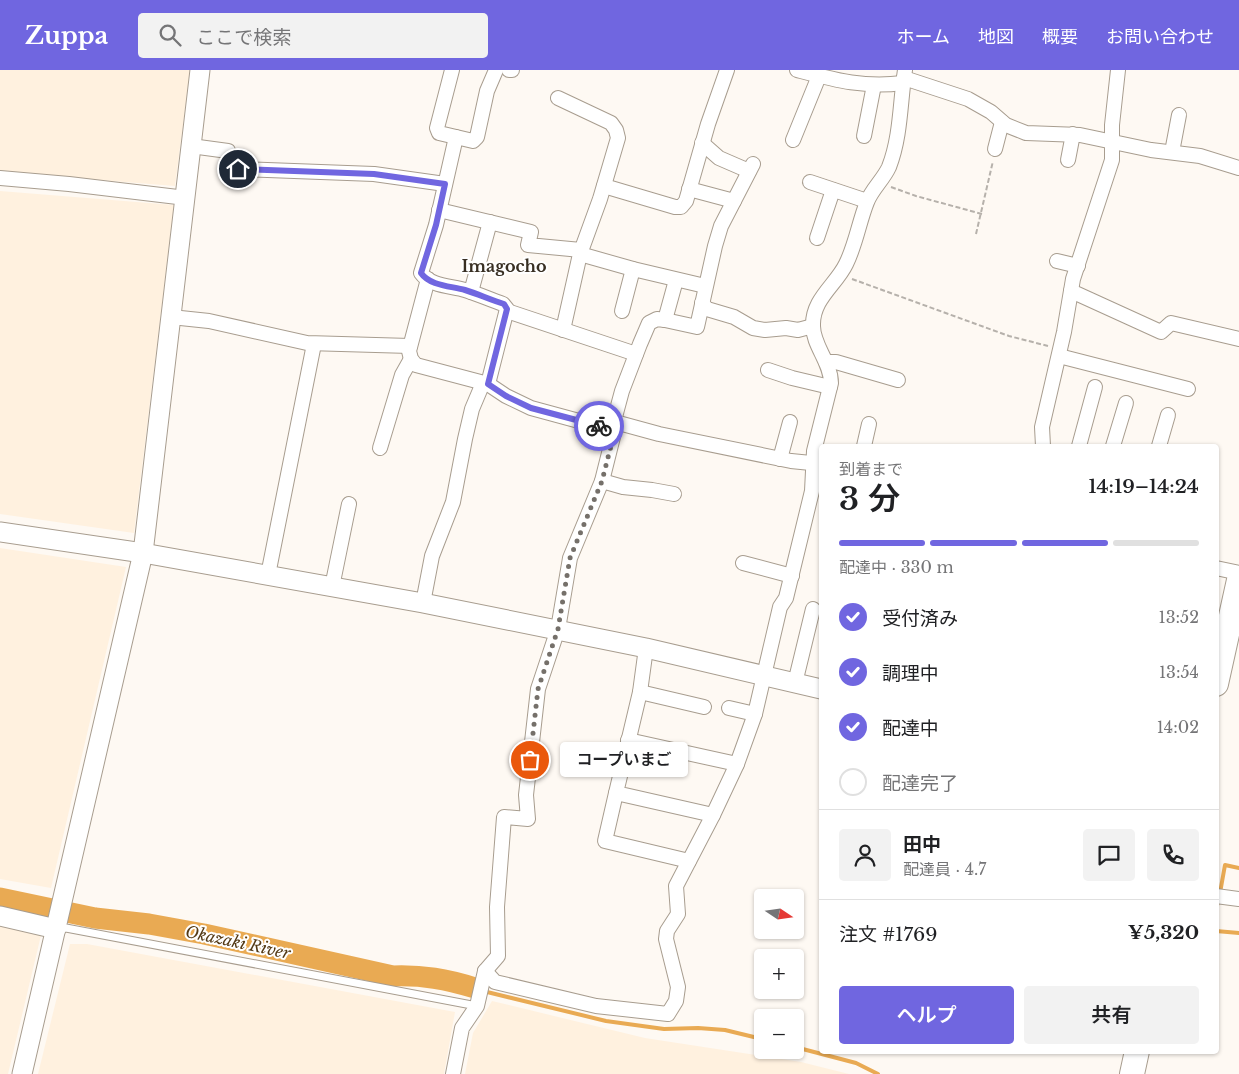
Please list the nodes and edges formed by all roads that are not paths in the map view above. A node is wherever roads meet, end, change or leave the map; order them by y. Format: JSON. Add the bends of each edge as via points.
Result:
{"nodes":[{"id":1,"x":200,"y":70,"type":"edge"},
{"id":2,"x":452,"y":70,"type":"edge"},
{"id":3,"x":496,"y":70,"type":"edge"},
{"id":4,"x":727,"y":70,"type":"edge"},
{"id":5,"x":798,"y":70,"type":"edge"},
{"id":6,"x":1118,"y":70,"type":"edge"},
{"id":7,"x":828,"y":75,"type":"edge"},
{"id":8,"x":904,"y":77,"type":"edge"},
{"id":9,"x":874,"y":86,"type":"junction"},
{"id":10,"x":558,"y":98,"type":"dead end"},
{"id":11,"x":1179,"y":115,"type":"dead end"},
{"id":12,"x":1002,"y":122,"type":"junction"},
{"id":13,"x":1073,"y":134,"type":"junction"},
{"id":14,"x":864,"y":136,"type":"dead end"},
{"id":15,"x":456,"y":137,"type":"junction"},
{"id":16,"x":793,"y":140,"type":"dead end"},
{"id":17,"x":702,"y":143,"type":"junction"},
{"id":18,"x":1113,"y":143,"type":"junction"},
{"id":19,"x":192,"y":146,"type":"junction"},
{"id":20,"x":995,"y":149,"type":"road end"},
{"id":21,"x":1172,"y":152,"type":"junction"},
{"id":22,"x":1068,"y":160,"type":"dead end"},
{"id":23,"x":1239,"y":168,"type":"edge"},
{"id":24,"x":0,"y":178,"type":"edge"},
{"id":25,"x":810,"y":182,"type":"dead end"},
{"id":26,"x":445,"y":184,"type":"junction"},
{"id":27,"x":604,"y":186,"type":"junction"},
{"id":28,"x":689,"y":190,"type":"junction"},
{"id":29,"x":833,"y":190,"type":"junction"},
{"id":30,"x":186,"y":198,"type":"junction"},
{"id":31,"x":734,"y":201,"type":"junction"},
{"id":32,"x":868,"y":201,"type":"junction"},
{"id":33,"x":439,"y":210,"type":"junction"},
{"id":34,"x":490,"y":222,"type":"junction"},
{"id":35,"x":817,"y":238,"type":"dead end"},
{"id":36,"x":581,"y":252,"type":"junction"},
{"id":37,"x":1057,"y":261,"type":"dead end"},
{"id":38,"x":1078,"y":266,"type":"junction"},
{"id":39,"x":633,"y":269,"type":"junction"},
{"id":40,"x":428,"y":279,"type":"junction"},
{"id":41,"x":676,"y":280,"type":"junction"},
{"id":42,"x":706,"y":286,"type":"junction"},
{"id":43,"x":1070,"y":291,"type":"junction"},
{"id":44,"x":471,"y":292,"type":"junction"},
{"id":45,"x":702,"y":303,"type":"junction"},
{"id":46,"x":506,"y":311,"type":"junction"},
{"id":47,"x":622,"y":311,"type":"dead end"},
{"id":48,"x":171,"y":317,"type":"junction"},
{"id":49,"x":666,"y":320,"type":"junction"},
{"id":50,"x":813,"y":326,"type":"junction"},
{"id":51,"x":563,"y":330,"type":"junction"},
{"id":52,"x":1239,"y":338,"type":"edge"},
{"id":53,"x":314,"y":344,"type":"junction"},
{"id":54,"x":411,"y":353,"type":"junction"},
{"id":55,"x":1060,"y":353,"type":"junction"},
{"id":56,"x":636,"y":354,"type":"junction"},
{"id":57,"x":826,"y":362,"type":"junction"},
{"id":58,"x":768,"y":370,"type":"dead end"},
{"id":59,"x":898,"y":380,"type":"dead end"},
{"id":60,"x":485,"y":384,"type":"junction"},
{"id":61,"x":830,"y":387,"type":"junction"},
{"id":62,"x":1095,"y":387,"type":"dead end"},
{"id":63,"x":1188,"y":389,"type":"dead end"},
{"id":64,"x":1126,"y":403,"type":"dead end"},
{"id":65,"x":1168,"y":415,"type":"dead end"},
{"id":66,"x":790,"y":422,"type":"dead end"},
{"id":67,"x":615,"y":425,"type":"junction"},
{"id":68,"x":1043,"y":444,"type":"edge"},
{"id":69,"x":1080,"y":444,"type":"edge"},
{"id":70,"x":1114,"y":444,"type":"edge"},
{"id":71,"x":1160,"y":444,"type":"edge"},
{"id":72,"x":380,"y":448,"type":"dead end"},
{"id":73,"x":780,"y":459,"type":"junction"},
{"id":74,"x":817,"y":464,"type":"edge"},
{"id":75,"x":602,"y":481,"type":"junction"},
{"id":76,"x":666,"y":495,"type":"dead end"},
{"id":77,"x":349,"y":504,"type":"dead end"},
{"id":78,"x":0,"y":532,"type":"edge"},
{"id":79,"x":143,"y":553,"type":"junction"},
{"id":80,"x":743,"y":563,"type":"dead end"},
{"id":81,"x":1219,"y":569,"type":"edge"},
{"id":82,"x":1239,"y":573,"type":"edge"},
{"id":83,"x":268,"y":575,"type":"junction"},
{"id":84,"x":792,"y":576,"type":"junction"},
{"id":85,"x":1239,"y":580,"type":"edge"},
{"id":86,"x":332,"y":587,"type":"junction"},
{"id":87,"x":423,"y":603,"type":"junction"},
{"id":88,"x":813,"y":609,"type":"dead end"},
{"id":89,"x":558,"y":629,"type":"junction"},
{"id":90,"x":646,"y":648,"type":"junction"},
{"id":91,"x":1219,"y":670,"type":"edge"},
{"id":92,"x":765,"y":676,"type":"junction"},
{"id":93,"x":795,"y":683,"type":"junction"},
{"id":94,"x":819,"y":689,"type":"edge"},
{"id":95,"x":640,"y":692,"type":"junction"},
{"id":96,"x":704,"y":707,"type":"dead end"},
{"id":97,"x":729,"y":708,"type":"dead end"},
{"id":98,"x":755,"y":714,"type":"junction"},
{"id":99,"x":628,"y":740,"type":"junction"},
{"id":100,"x":737,"y":764,"type":"junction"},
{"id":101,"x":616,"y":793,"type":"junction"},
{"id":102,"x":713,"y":815,"type":"junction"},
{"id":103,"x":689,"y":861,"type":"junction"},
{"id":104,"x":1219,"y":897,"type":"edge"},
{"id":105,"x":1239,"y":899,"type":"edge"},
{"id":106,"x":0,"y":916,"type":"edge"},
{"id":107,"x":57,"y":925,"type":"junction"},
{"id":108,"x":484,"y":974,"type":"junction"},
{"id":109,"x":477,"y":1003,"type":"junction"},
{"id":110,"x":1136,"y":1054,"type":"edge"},
{"id":111,"x":22,"y":1074,"type":"edge"},
{"id":112,"x":453,"y":1074,"type":"edge"},
{"id":113,"x":1132,"y":1074,"type":"edge"}],
"edges":[{"from":1,"to":19,"type":"street"},
{"from":2,"to":15,"type":"street","via":[[437,128],[439,133]]},
{"from":3,"to":15,"type":"street","via":[[486,91],[477,137],[472,141]]},
{"from":4,"to":17,"type":"street"},
{"from":5,"to":7,"type":"street"},
{"from":6,"to":18,"type":"street"},
{"from":7,"to":9,"type":"street"},
{"from":7,"to":16,"type":"street"},
{"from":8,"to":9,"type":"street"},
{"from":8,"to":12,"type":"street","via":[[968,99]]},
{"from":8,"to":32,"type":"street","via":[[902,107],[890,165]]},
{"from":9,"to":14,"type":"street"},
{"from":10,"to":27,"type":"street","via":[[611,123],[616,130],[616,148]]},
{"from":11,"to":21,"type":"street"},
{"from":12,"to":13,"type":"street","via":[[1026,133]]},
{"from":12,"to":20,"type":"street"},
{"from":13,"to":18,"type":"street"},
{"from":13,"to":22,"type":"street"},
{"from":15,"to":26,"type":"street"},
{"from":17,"to":28,"type":"street"},
{"from":17,"to":31,"type":"street","via":[[719,158],[751,168]]},
{"from":18,"to":21,"type":"street"},
{"from":18,"to":38,"type":"street","via":[[1109,171]]},
{"from":19,"to":26,"type":"street","via":[[228,152],[230,165],[238,169],[374,174]]},
{"from":19,"to":30,"type":"street"},
{"from":21,"to":23,"type":"street","via":[[1200,156]]},
{"from":24,"to":30,"type":"street"},
{"from":25,"to":29,"type":"street"},
{"from":26,"to":33,"type":"street"},
{"from":27,"to":28,"type":"street","via":[[675,207],[681,207],[686,201]]},
{"from":27,"to":36,"type":"street"},
{"from":28,"to":31,"type":"street"},
{"from":29,"to":32,"type":"street"},
{"from":29,"to":35,"type":"street"},
{"from":30,"to":48,"type":"street"},
{"from":31,"to":42,"type":"street","via":[[714,246]]},
{"from":32,"to":50,"type":"street","via":[[849,257],[818,305]]},
{"from":33,"to":34,"type":"street"},
{"from":33,"to":40,"type":"street","via":[[421,268],[421,273]]},
{"from":34,"to":36,"type":"street","via":[[531,232],[528,245]]},
{"from":34,"to":44,"type":"street"},
{"from":36,"to":39,"type":"street"},
{"from":36,"to":51,"type":"street"},
{"from":37,"to":38,"type":"street"},
{"from":38,"to":43,"type":"street"},
{"from":39,"to":41,"type":"street"},
{"from":39,"to":47,"type":"street"},
{"from":40,"to":44,"type":"street"},
{"from":40,"to":54,"type":"street"},
{"from":41,"to":42,"type":"street"},
{"from":41,"to":49,"type":"street"},
{"from":42,"to":45,"type":"street"},
{"from":43,"to":52,"type":"street","via":[[1162,332],[1171,323]]},
{"from":43,"to":55,"type":"street"},
{"from":44,"to":46,"type":"street","via":[[504,304]]},
{"from":45,"to":49,"type":"street","via":[[696,327]]},
{"from":45,"to":50,"type":"street","via":[[707,309],[734,316],[753,328],[798,330]]},
{"from":46,"to":51,"type":"street"},
{"from":46,"to":60,"type":"street"},
{"from":48,"to":53,"type":"street","via":[[209,321]]},
{"from":48,"to":79,"type":"street"},
{"from":49,"to":56,"type":"street","via":[[649,323]]},
{"from":50,"to":57,"type":"street"},
{"from":51,"to":56,"type":"street"},
{"from":53,"to":54,"type":"street"},
{"from":53,"to":83,"type":"street"},
{"from":54,"to":60,"type":"street","via":[[416,365]]},
{"from":54,"to":72,"type":"street"},
{"from":55,"to":63,"type":"street"},
{"from":55,"to":68,"type":"street","via":[[1042,427]]},
{"from":56,"to":67,"type":"street","via":[[622,391]]},
{"from":57,"to":59,"type":"street"},
{"from":57,"to":61,"type":"street","via":[[831,374]]},
{"from":58,"to":61,"type":"street"},
{"from":60,"to":67,"type":"street","via":[[531,408],[601,427]]},
{"from":60,"to":87,"type":"street","via":[[472,409],[453,502],[432,556]]},
{"from":61,"to":74,"type":"street","via":[[814,451]]},
{"from":62,"to":69,"type":"street"},
{"from":64,"to":70,"type":"street"},
{"from":65,"to":71,"type":"street"},
{"from":66,"to":73,"type":"street"},
{"from":67,"to":73,"type":"street"},
{"from":67,"to":75,"type":"street"},
{"from":73,"to":74,"type":"street"},
{"from":74,"to":84,"type":"street"},
{"from":75,"to":76,"type":"street"},
{"from":75,"to":89,"type":"street","via":[[570,558]]},
{"from":77,"to":86,"type":"street"},
{"from":78,"to":79,"type":"street"},
{"from":79,"to":83,"type":"street"},
{"from":79,"to":107,"type":"street"},
{"from":80,"to":84,"type":"street"},
{"from":81,"to":82,"type":"street"},
{"from":83,"to":86,"type":"street"},
{"from":84,"to":92,"type":"street","via":[[780,607]]},
{"from":85,"to":91,"type":"highway"},
{"from":86,"to":87,"type":"street"},
{"from":87,"to":89,"type":"street"},
{"from":88,"to":93,"type":"street"},
{"from":89,"to":90,"type":"street"},
{"from":89,"to":108,"type":"street","via":[[538,689],[526,796],[528,819],[504,817],[497,908],[498,956]]},
{"from":90,"to":92,"type":"street"},
{"from":90,"to":95,"type":"street"},
{"from":92,"to":93,"type":"street"},
{"from":92,"to":98,"type":"street"},
{"from":93,"to":94,"type":"street"},
{"from":95,"to":96,"type":"street"},
{"from":95,"to":99,"type":"street"},
{"from":97,"to":98,"type":"street"},
{"from":98,"to":100,"type":"street"},
{"from":99,"to":100,"type":"street"},
{"from":99,"to":101,"type":"street"},
{"from":100,"to":102,"type":"street"},
{"from":101,"to":102,"type":"street"},
{"from":101,"to":103,"type":"street","via":[[605,841]]},
{"from":102,"to":103,"type":"street"},
{"from":103,"to":108,"type":"street","via":[[676,886],[678,914],[667,931],[666,939],[678,986],[676,1001],[668,1014],[596,1006],[496,982]]},
{"from":104,"to":105,"type":"street"},
{"from":106,"to":107,"type":"street"},
{"from":107,"to":109,"type":"lane"},
{"from":107,"to":111,"type":"street"},
{"from":108,"to":109,"type":"street"},
{"from":109,"to":112,"type":"street","via":[[462,1028]]},
{"from":110,"to":113,"type":"highway"}]}
